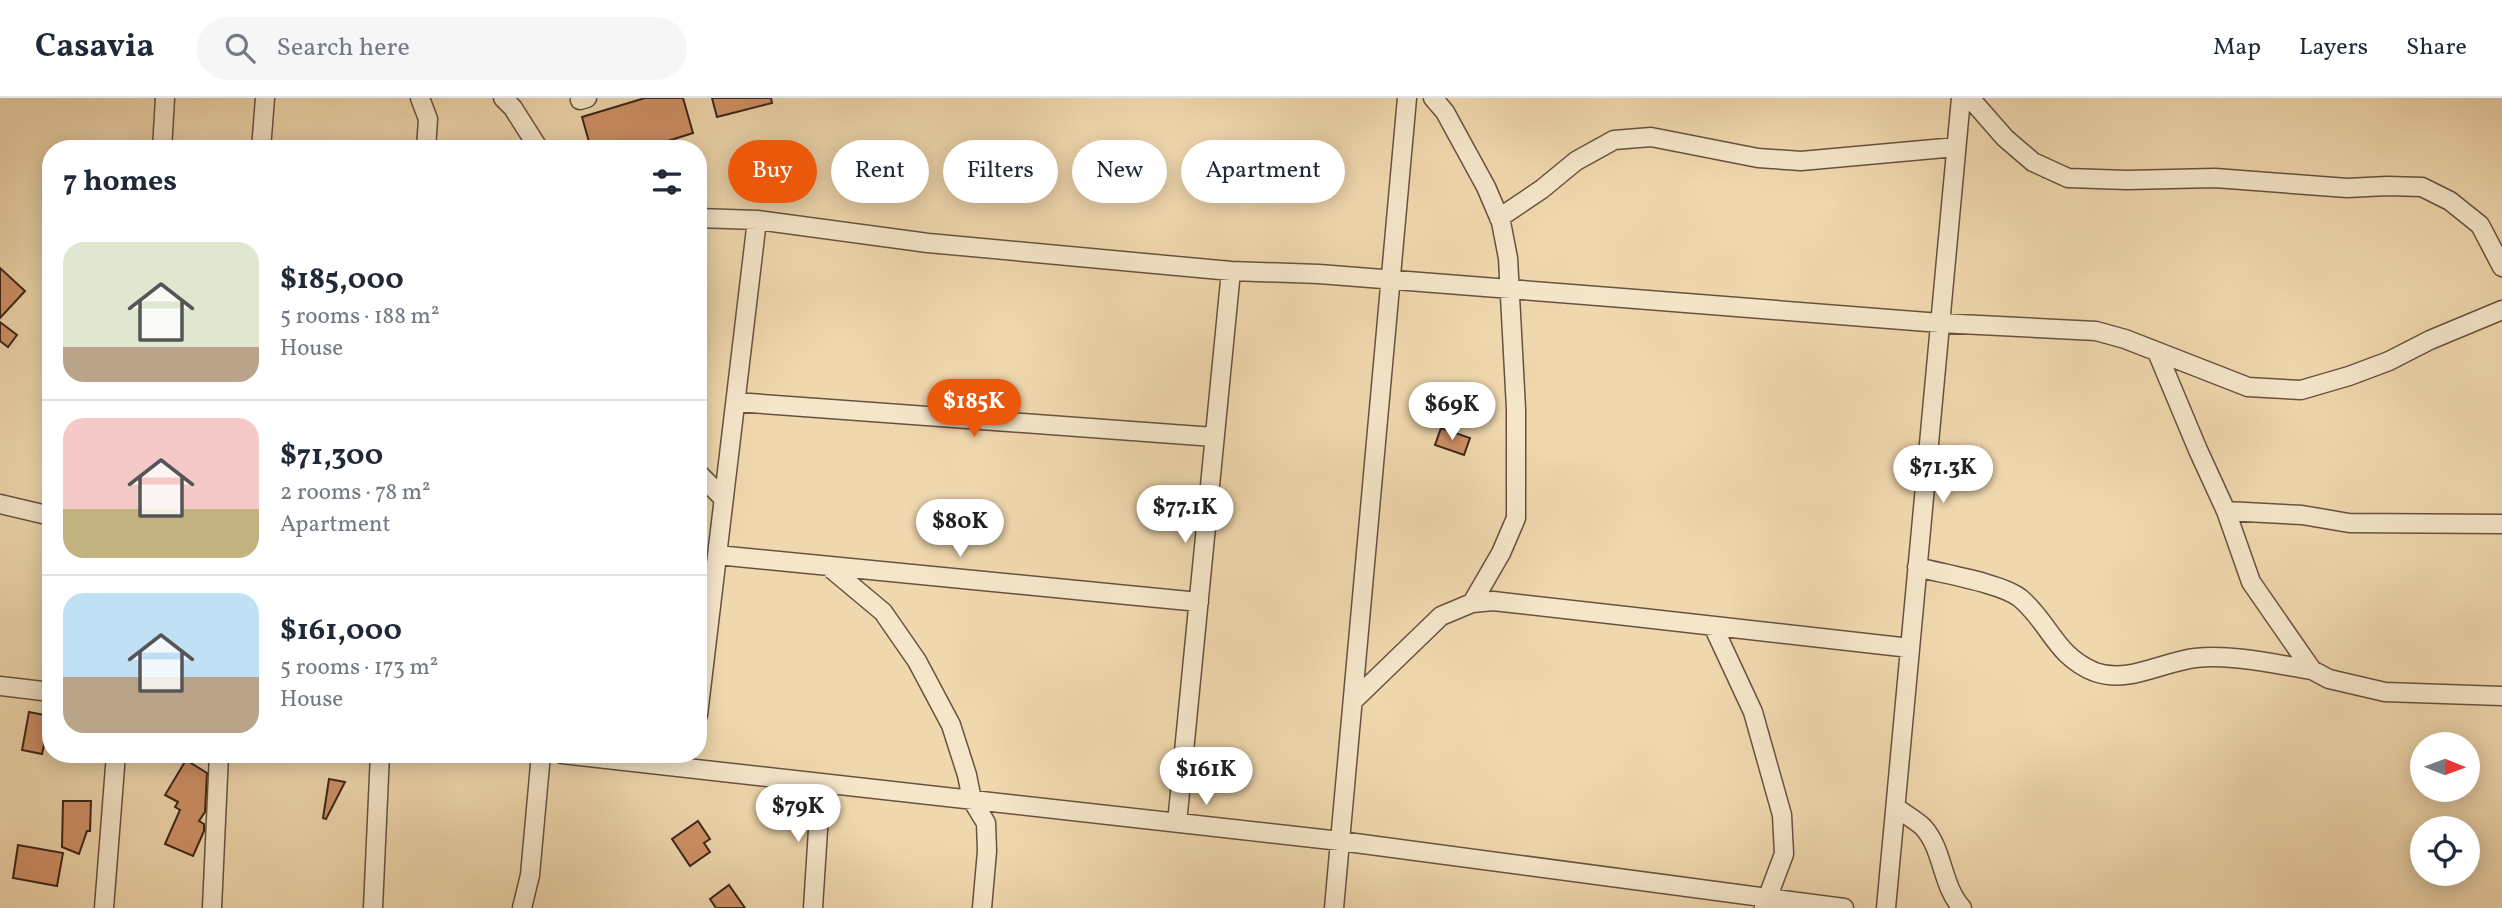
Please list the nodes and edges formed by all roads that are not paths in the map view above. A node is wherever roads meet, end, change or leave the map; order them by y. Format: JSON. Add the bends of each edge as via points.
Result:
{"nodes":[{"id":1,"x":165,"y":98,"type":"edge"},
{"id":2,"x":265,"y":98,"type":"edge"},
{"id":3,"x":420,"y":98,"type":"edge"},
{"id":4,"x":503,"y":98,"type":"edge"},
{"id":5,"x":1407,"y":98,"type":"edge"},
{"id":6,"x":1433,"y":98,"type":"edge"},
{"id":7,"x":1961,"y":98,"type":"edge"},
{"id":8,"x":1970,"y":98,"type":"edge"},
{"id":9,"x":163,"y":140,"type":"edge"},
{"id":10,"x":262,"y":140,"type":"edge"},
{"id":11,"x":427,"y":140,"type":"edge"},
{"id":12,"x":533,"y":140,"type":"edge"},
{"id":13,"x":1956,"y":147,"type":"junction"},
{"id":14,"x":707,"y":218,"type":"edge"},
{"id":15,"x":1499,"y":218,"type":"junction"},
{"id":16,"x":757,"y":220,"type":"junction"},
{"id":17,"x":2502,"y":267,"type":"edge"},
{"id":18,"x":1231,"y":271,"type":"junction"},
{"id":19,"x":1391,"y":280,"type":"junction"},
{"id":20,"x":1509,"y":289,"type":"junction"},
{"id":21,"x":2502,"y":310,"type":"edge"},
{"id":22,"x":1940,"y":323,"type":"junction"},
{"id":23,"x":2157,"y":352,"type":"junction"},
{"id":24,"x":736,"y":402,"type":"junction"},
{"id":25,"x":1214,"y":438,"type":"junction"},
{"id":26,"x":707,"y":482,"type":"edge"},
{"id":27,"x":724,"y":499,"type":"junction"},
{"id":28,"x":0,"y":504,"type":"edge"},
{"id":29,"x":2226,"y":511,"type":"junction"},
{"id":30,"x":42,"y":514,"type":"edge"},
{"id":31,"x":2502,"y":524,"type":"edge"},
{"id":32,"x":717,"y":555,"type":"junction"},
{"id":33,"x":828,"y":566,"type":"junction"},
{"id":34,"x":1917,"y":568,"type":"junction"},
{"id":35,"x":1199,"y":602,"type":"junction"},
{"id":36,"x":1472,"y":603,"type":"junction"},
{"id":37,"x":1713,"y":626,"type":"junction"},
{"id":38,"x":707,"y":639,"type":"edge"},
{"id":39,"x":1910,"y":648,"type":"junction"},
{"id":40,"x":2312,"y":670,"type":"junction"},
{"id":41,"x":0,"y":685,"type":"edge"},
{"id":42,"x":42,"y":691,"type":"edge"},
{"id":43,"x":2502,"y":696,"type":"edge"},
{"id":44,"x":1353,"y":701,"type":"junction"},
{"id":45,"x":115,"y":763,"type":"edge"},
{"id":46,"x":219,"y":763,"type":"edge"},
{"id":47,"x":380,"y":763,"type":"edge"},
{"id":48,"x":540,"y":763,"type":"edge"},
{"id":49,"x":699,"y":763,"type":"edge"},
{"id":50,"x":821,"y":783,"type":"junction"},
{"id":51,"x":972,"y":800,"type":"junction"},
{"id":52,"x":1896,"y":807,"type":"junction"},
{"id":53,"x":1177,"y":823,"type":"junction"},
{"id":54,"x":1340,"y":841,"type":"junction"},
{"id":55,"x":1766,"y":903,"type":"edge"},
{"id":56,"x":104,"y":908,"type":"edge"},
{"id":57,"x":212,"y":908,"type":"edge"},
{"id":58,"x":373,"y":908,"type":"edge"},
{"id":59,"x":522,"y":908,"type":"edge"},
{"id":60,"x":813,"y":908,"type":"edge"},
{"id":61,"x":982,"y":908,"type":"edge"},
{"id":62,"x":1334,"y":908,"type":"edge"},
{"id":63,"x":1844,"y":908,"type":"edge"},
{"id":64,"x":1886,"y":908,"type":"edge"},
{"id":65,"x":1962,"y":908,"type":"edge"}],
"edges":[{"from":1,"to":9,"type":"street"},
{"from":2,"to":10,"type":"street"},
{"from":3,"to":11,"type":"street","via":[[428,119]]},
{"from":4,"to":12,"type":"street"},
{"from":5,"to":19,"type":"street"},
{"from":6,"to":15,"type":"street","via":[[1446,112]]},
{"from":7,"to":13,"type":"street"},
{"from":8,"to":17,"type":"street","via":[[2004,138],[2033,162],[2068,178],[2215,178],[2347,188],[2422,187],[2450,201],[2480,225]]},
{"from":13,"to":15,"type":"street","via":[[1801,161],[1758,158],[1651,137],[1614,141],[1576,161]]},
{"from":13,"to":22,"type":"street"},
{"from":14,"to":16,"type":"street"},
{"from":15,"to":20,"type":"street"},
{"from":16,"to":18,"type":"street","via":[[928,243]]},
{"from":16,"to":24,"type":"street"},
{"from":18,"to":19,"type":"street"},
{"from":18,"to":25,"type":"street"},
{"from":19,"to":20,"type":"street"},
{"from":19,"to":44,"type":"street"},
{"from":20,"to":22,"type":"street"},
{"from":20,"to":36,"type":"street","via":[[1516,519]]},
{"from":21,"to":23,"type":"street","via":[[2389,361],[2301,390],[2248,387]]},
{"from":22,"to":23,"type":"street","via":[[2096,331]]},
{"from":22,"to":34,"type":"street"},
{"from":23,"to":29,"type":"street"},
{"from":24,"to":25,"type":"street"},
{"from":24,"to":27,"type":"street"},
{"from":25,"to":35,"type":"street"},
{"from":26,"to":27,"type":"street"},
{"from":27,"to":32,"type":"street"},
{"from":28,"to":30,"type":"street"},
{"from":29,"to":31,"type":"street","via":[[2349,523]]},
{"from":29,"to":40,"type":"street","via":[[2251,582]]},
{"from":32,"to":33,"type":"street"},
{"from":32,"to":38,"type":"street"},
{"from":33,"to":35,"type":"street"},
{"from":33,"to":51,"type":"street","via":[[883,611],[917,661],[951,725]]},
{"from":34,"to":39,"type":"street"},
{"from":34,"to":40,"type":"street","via":[[2017,596],[2036,613],[2066,655],[2097,672],[2125,675],[2193,658],[2227,657]]},
{"from":35,"to":53,"type":"street"},
{"from":36,"to":37,"type":"street","via":[[1493,601]]},
{"from":36,"to":44,"type":"street","via":[[1441,616]]},
{"from":37,"to":39,"type":"street"},
{"from":37,"to":55,"type":"street","via":[[1753,712],[1782,815],[1784,854]]},
{"from":39,"to":52,"type":"street"},
{"from":40,"to":43,"type":"street","via":[[2329,679],[2385,692]]},
{"from":41,"to":42,"type":"street"},
{"from":44,"to":54,"type":"street"},
{"from":45,"to":56,"type":"street"},
{"from":46,"to":57,"type":"street"},
{"from":47,"to":58,"type":"street"},
{"from":48,"to":59,"type":"street","via":[[530,875]]},
{"from":49,"to":50,"type":"street"},
{"from":50,"to":51,"type":"street"},
{"from":50,"to":60,"type":"street"},
{"from":51,"to":53,"type":"street"},
{"from":51,"to":61,"type":"street","via":[[986,823]]},
{"from":52,"to":64,"type":"street"},
{"from":52,"to":65,"type":"street","via":[[1923,827],[1941,862],[1946,884]]},
{"from":53,"to":54,"type":"street"},
{"from":54,"to":55,"type":"street"},
{"from":54,"to":62,"type":"street"},
{"from":55,"to":63,"type":"street"}]}
